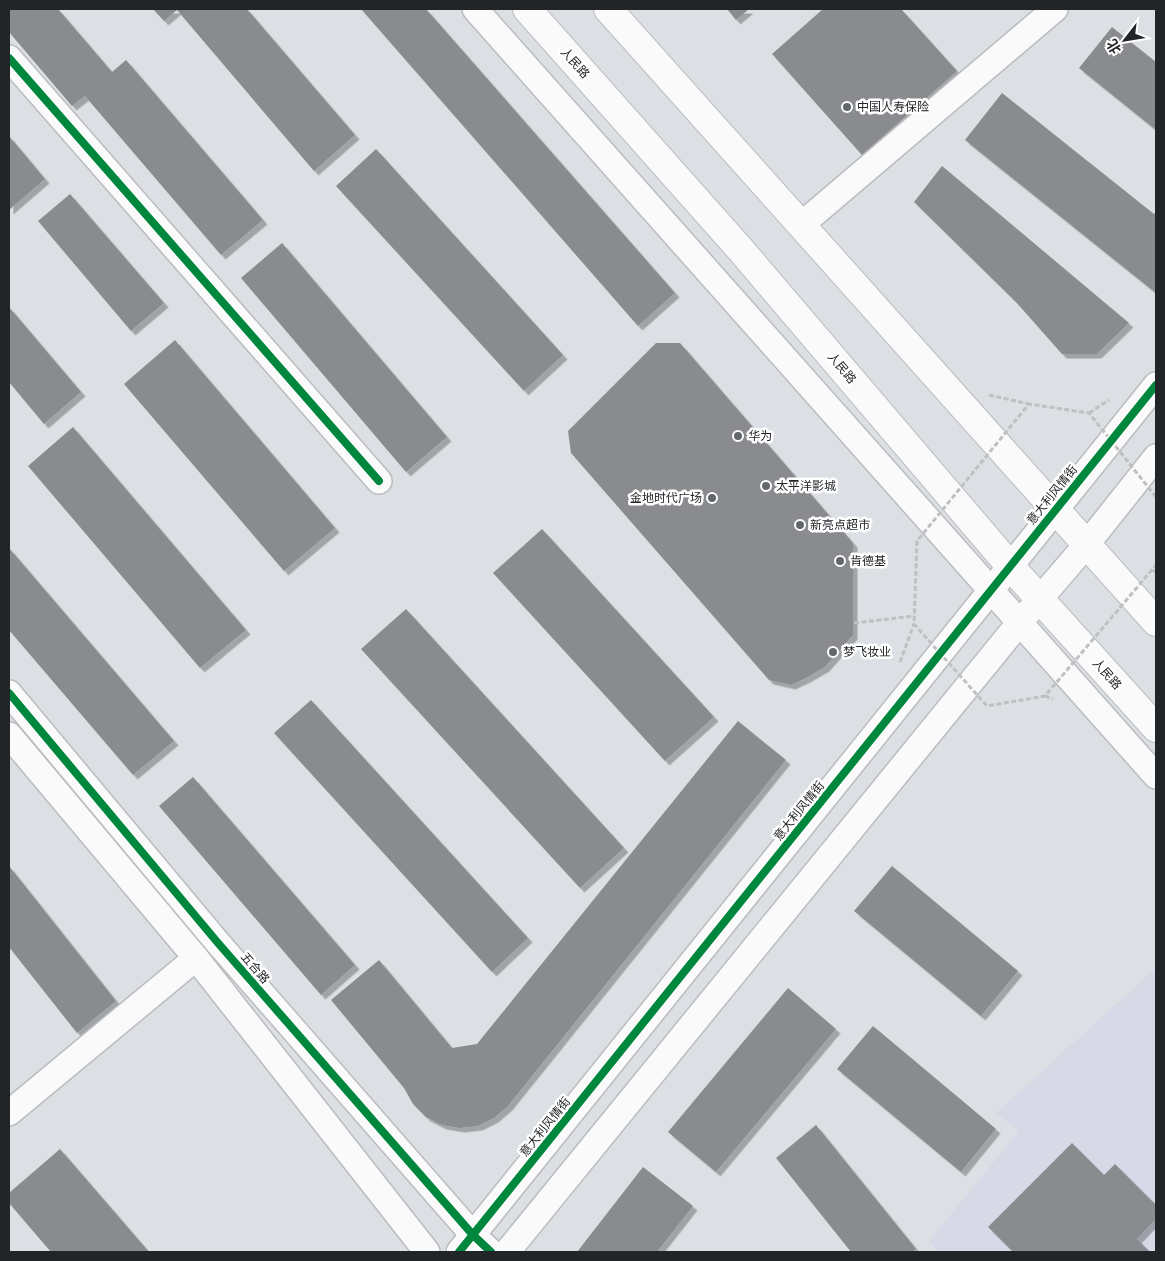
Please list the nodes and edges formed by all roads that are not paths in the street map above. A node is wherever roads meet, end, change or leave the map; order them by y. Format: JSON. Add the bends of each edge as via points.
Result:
{"nodes":[{"id":1,"x":475,"y":9,"type":"edge"},
{"id":2,"x":526,"y":9,"type":"edge"},
{"id":3,"x":608,"y":9,"type":"edge"},
{"id":4,"x":1055,"y":9,"type":"edge"},
{"id":5,"x":9,"y":58,"type":"edge"},
{"id":6,"x":801,"y":225,"type":"junction"},
{"id":7,"x":1156,"y":385,"type":"edge"},
{"id":8,"x":1156,"y":457,"type":"edge"},
{"id":9,"x":378,"y":481,"type":"dead end"},
{"id":10,"x":1056,"y":509,"type":"junction"},
{"id":11,"x":1087,"y":544,"type":"junction"},
{"id":12,"x":1010,"y":566,"type":"junction"},
{"id":13,"x":991,"y":590,"type":"junction"},
{"id":14,"x":1039,"y":598,"type":"junction"},
{"id":15,"x":1020,"y":622,"type":"junction"},
{"id":16,"x":1156,"y":622,"type":"edge"},
{"id":17,"x":9,"y":693,"type":"edge"},
{"id":18,"x":1156,"y":728,"type":"edge"},
{"id":19,"x":9,"y":735,"type":"edge"},
{"id":20,"x":1156,"y":776,"type":"edge"},
{"id":21,"x":196,"y":958,"type":"junction"},
{"id":22,"x":9,"y":1113,"type":"edge"},
{"id":23,"x":466,"y":1243,"type":"edge"},
{"id":24,"x":427,"y":1252,"type":"edge"},
{"id":25,"x":491,"y":1252,"type":"edge"},
{"id":26,"x":507,"y":1252,"type":"edge"}],
"edges":[{"from":1,"to":13,"type":"street"},
{"from":2,"to":12,"type":"main road","name":"人民路","via":[[740,249]]},
{"from":3,"to":6,"type":"main road"},
{"from":4,"to":6,"type":"street"},
{"from":5,"to":9,"type":"street"},
{"from":6,"to":10,"type":"main road"},
{"from":7,"to":10,"type":"street","name":"意大利风情街"},
{"from":8,"to":11,"type":"street"},
{"from":10,"to":11,"type":"main road"},
{"from":10,"to":12,"type":"street","name":"意大利风情街"},
{"from":11,"to":14,"type":"street"},
{"from":11,"to":16,"type":"main road"},
{"from":12,"to":13,"type":"street","name":"意大利风情街"},
{"from":12,"to":14,"type":"main road","name":"人民路"},
{"from":13,"to":15,"type":"street"},
{"from":13,"to":23,"type":"street","name":"意大利风情街"},
{"from":14,"to":15,"type":"street"},
{"from":14,"to":18,"type":"main road","name":"人民路"},
{"from":15,"to":20,"type":"street"},
{"from":15,"to":26,"type":"street"},
{"from":17,"to":23,"type":"street","name":"五合路"},
{"from":19,"to":21,"type":"street"},
{"from":21,"to":22,"type":"street"},
{"from":21,"to":24,"type":"street"},
{"from":23,"to":25,"type":"street","name":"五合路"}]}
